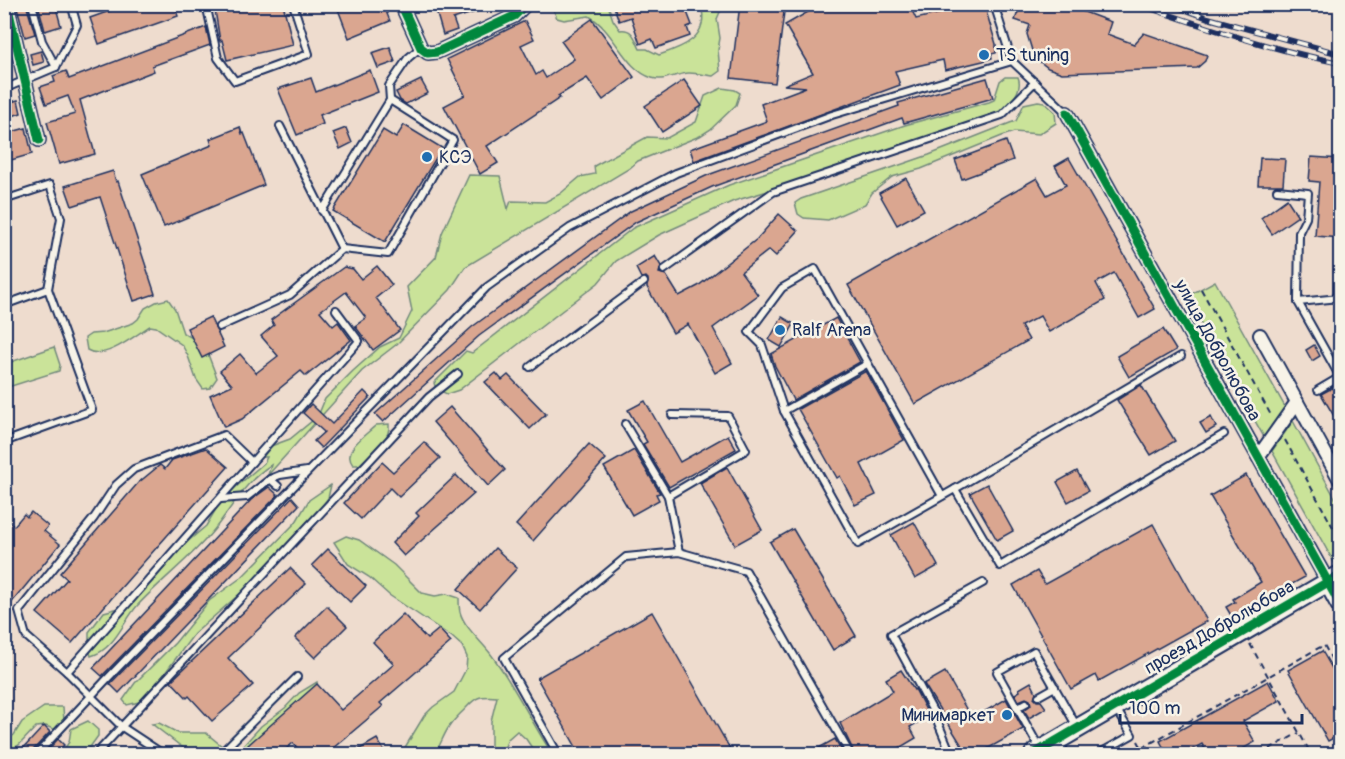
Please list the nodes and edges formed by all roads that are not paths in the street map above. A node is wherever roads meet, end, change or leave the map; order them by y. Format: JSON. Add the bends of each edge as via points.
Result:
{"nodes":[{"id":1,"x":7,"y":4,"type":"edge"},
{"id":2,"x":32,"y":4,"type":"edge"},
{"id":3,"x":71,"y":4,"type":"edge"},
{"id":4,"x":206,"y":4,"type":"edge"},
{"id":5,"x":293,"y":4,"type":"edge"},
{"id":6,"x":526,"y":4,"type":"edge"},
{"id":7,"x":994,"y":4,"type":"edge"},
{"id":8,"x":402,"y":5,"type":"edge"},
{"id":9,"x":421,"y":48,"type":"junction"},
{"id":10,"x":1012,"y":61,"type":"junction"},
{"id":11,"x":56,"y":67,"type":"junction"},
{"id":12,"x":25,"y":82,"type":"junction"},
{"id":13,"x":1035,"y":82,"type":"junction"},
{"id":14,"x":4,"y":89,"type":"edge"},
{"id":15,"x":390,"y":100,"type":"junction"},
{"id":16,"x":1066,"y":113,"type":"joint"},
{"id":17,"x":280,"y":126,"type":"dead end"},
{"id":18,"x":39,"y":141,"type":"dead end"},
{"id":19,"x":1277,"y":190,"type":"dead end"},
{"id":20,"x":4,"y":200,"type":"edge"},
{"id":21,"x":322,"y":212,"type":"junction"},
{"id":22,"x":342,"y":249,"type":"junction"},
{"id":23,"x":664,"y":270,"type":"dead end"},
{"id":24,"x":644,"y":282,"type":"dead end"},
{"id":25,"x":48,"y":289,"type":"junction"},
{"id":26,"x":1341,"y":298,"type":"edge"},
{"id":27,"x":1298,"y":302,"type":"junction"},
{"id":28,"x":4,"y":305,"type":"edge"},
{"id":29,"x":336,"y":310,"type":"dead end"},
{"id":30,"x":219,"y":327,"type":"dead end"},
{"id":31,"x":1260,"y":335,"type":"dead end"},
{"id":32,"x":1181,"y":356,"type":"dead end"},
{"id":33,"x":867,"y":364,"type":"junction"},
{"id":34,"x":530,"y":367,"type":"dead end"},
{"id":35,"x":458,"y":374,"type":"dead end"},
{"id":36,"x":1341,"y":377,"type":"edge"},
{"id":37,"x":1318,"y":390,"type":"dead end"},
{"id":38,"x":1297,"y":402,"type":"junction"},
{"id":39,"x":784,"y":411,"type":"junction"},
{"id":40,"x":672,"y":415,"type":"dead end"},
{"id":41,"x":625,"y":424,"type":"dead end"},
{"id":42,"x":1224,"y":434,"type":"dead end"},
{"id":43,"x":4,"y":442,"type":"edge"},
{"id":44,"x":1258,"y":457,"type":"junction"},
{"id":45,"x":252,"y":462,"type":"junction"},
{"id":46,"x":307,"y":471,"type":"junction"},
{"id":47,"x":270,"y":479,"type":"junction"},
{"id":48,"x":1341,"y":480,"type":"edge"},
{"id":49,"x":278,"y":486,"type":"dead end"},
{"id":50,"x":955,"y":489,"type":"junction"},
{"id":51,"x":668,"y":496,"type":"junction"},
{"id":52,"x":942,"y":496,"type":"junction"},
{"id":53,"x":220,"y":499,"type":"junction"},
{"id":54,"x":679,"y":552,"type":"junction"},
{"id":55,"x":1334,"y":579,"type":"edge"},
{"id":56,"x":984,"y":583,"type":"dead end"},
{"id":57,"x":1341,"y":604,"type":"edge"},
{"id":58,"x":67,"y":672,"type":"junction"},
{"id":59,"x":297,"y":677,"type":"dead end"},
{"id":60,"x":1054,"y":687,"type":"junction"},
{"id":61,"x":91,"y":696,"type":"junction"},
{"id":62,"x":1039,"y":696,"type":"dead end"},
{"id":63,"x":1026,"y":703,"type":"dead end"},
{"id":64,"x":1115,"y":707,"type":"junction"},
{"id":65,"x":1017,"y":708,"type":"junction"},
{"id":66,"x":122,"y":727,"type":"junction"},
{"id":67,"x":1078,"y":728,"type":"junction"},
{"id":68,"x":1062,"y":747,"type":"edge"},
{"id":69,"x":1037,"y":752,"type":"edge"},
{"id":70,"x":37,"y":754,"type":"edge"},
{"id":71,"x":96,"y":754,"type":"edge"},
{"id":72,"x":163,"y":754,"type":"edge"},
{"id":73,"x":220,"y":754,"type":"edge"},
{"id":74,"x":558,"y":754,"type":"edge"},
{"id":75,"x":850,"y":754,"type":"edge"},
{"id":76,"x":951,"y":754,"type":"edge"},
{"id":77,"x":1098,"y":754,"type":"edge"}],
"edges":[{"from":1,"to":12,"type":"street"},
{"from":2,"to":11,"type":"lane","via":[[42,41]]},
{"from":3,"to":11,"type":"lane","via":[[77,25]]},
{"from":4,"to":5,"type":"lane","via":[[218,58],[235,81],[309,54]]},
{"from":6,"to":9,"type":"street","via":[[514,16],[437,52],[428,53]]},
{"from":7,"to":10,"type":"lane"},
{"from":8,"to":9,"type":"street"},
{"from":9,"to":15,"type":"lane","via":[[408,58],[389,86]]},
{"from":10,"to":13,"type":"lane"},
{"from":10,"to":46,"type":"lane","via":[[832,115],[676,173],[570,228],[488,287]]},
{"from":11,"to":12,"type":"lane"},
{"from":12,"to":14,"type":"lane"},
{"from":12,"to":18,"type":"street"},
{"from":13,"to":16,"type":"lane"},
{"from":13,"to":23,"type":"lane","via":[[1002,115],[773,192]]},
{"from":15,"to":21,"type":"lane"},
{"from":15,"to":22,"type":"lane","via":[[453,140],[388,254]]},
{"from":16,"to":44,"type":"street","name":"улица Добролюбова"},
{"from":17,"to":21,"type":"lane"},
{"from":19,"to":27,"type":"lane","via":[[1308,193],[1306,218],[1299,232]]},
{"from":20,"to":25,"type":"lane","via":[[50,185],[61,218]]},
{"from":21,"to":22,"type":"lane"},
{"from":22,"to":30,"type":"lane","via":[[290,295]]},
{"from":24,"to":34,"type":"lane"},
{"from":25,"to":28,"type":"lane"},
{"from":25,"to":43,"type":"lane","via":[[92,410]]},
{"from":26,"to":27,"type":"lane"},
{"from":27,"to":36,"type":"lane"},
{"from":29,"to":45,"type":"lane","via":[[359,341]]},
{"from":31,"to":38,"type":"street"},
{"from":32,"to":50,"type":"lane"},
{"from":33,"to":39,"type":"lane"},
{"from":33,"to":39,"type":"lane","via":[[815,269],[782,288],[749,332],[762,345]]},
{"from":33,"to":52,"type":"lane"},
{"from":35,"to":66,"type":"lane","via":[[429,397]]},
{"from":36,"to":37,"type":"lane"},
{"from":38,"to":44,"type":"street"},
{"from":38,"to":48,"type":"street"},
{"from":39,"to":52,"type":"lane","via":[[858,544]]},
{"from":40,"to":51,"type":"lane","via":[[728,416],[746,450]]},
{"from":41,"to":51,"type":"lane"},
{"from":42,"to":50,"type":"lane","via":[[1000,566]]},
{"from":44,"to":55,"type":"street","name":"улица Добролюбова"},
{"from":45,"to":53,"type":"lane"},
{"from":45,"to":58,"type":"lane","via":[[224,435],[134,469],[116,485],[19,611],[26,636]]},
{"from":46,"to":47,"type":"lane"},
{"from":46,"to":61,"type":"lane"},
{"from":47,"to":49,"type":"lane"},
{"from":47,"to":53,"type":"lane","via":[[247,497]]},
{"from":50,"to":52,"type":"lane"},
{"from":51,"to":54,"type":"lane"},
{"from":53,"to":58,"type":"lane"},
{"from":54,"to":74,"type":"lane","via":[[626,557],[504,658]]},
{"from":54,"to":75,"type":"lane","via":[[746,571]]},
{"from":55,"to":57,"type":"street","name":"улица Добролюбова"},
{"from":55,"to":64,"type":"street","name":"проезд Добролюбова"},
{"from":56,"to":76,"type":"lane","via":[[891,634],[934,713]]},
{"from":58,"to":61,"type":"lane"},
{"from":59,"to":73,"type":"lane"},
{"from":60,"to":62,"type":"lane"},
{"from":60,"to":65,"type":"lane","via":[[1034,651],[1025,656],[997,672]]},
{"from":60,"to":67,"type":"lane"},
{"from":61,"to":66,"type":"lane"},
{"from":61,"to":70,"type":"lane"},
{"from":63,"to":65,"type":"lane"},
{"from":64,"to":67,"type":"street","name":"проезд Добролюбова"},
{"from":64,"to":77,"type":"lane","via":[[1132,735]]},
{"from":65,"to":69,"type":"lane"},
{"from":66,"to":71,"type":"lane"},
{"from":66,"to":72,"type":"lane"},
{"from":67,"to":68,"type":"street","name":"проезд Добролюбова"},
{"from":68,"to":69,"type":"street","name":"проезд Добролюбова"}]}
